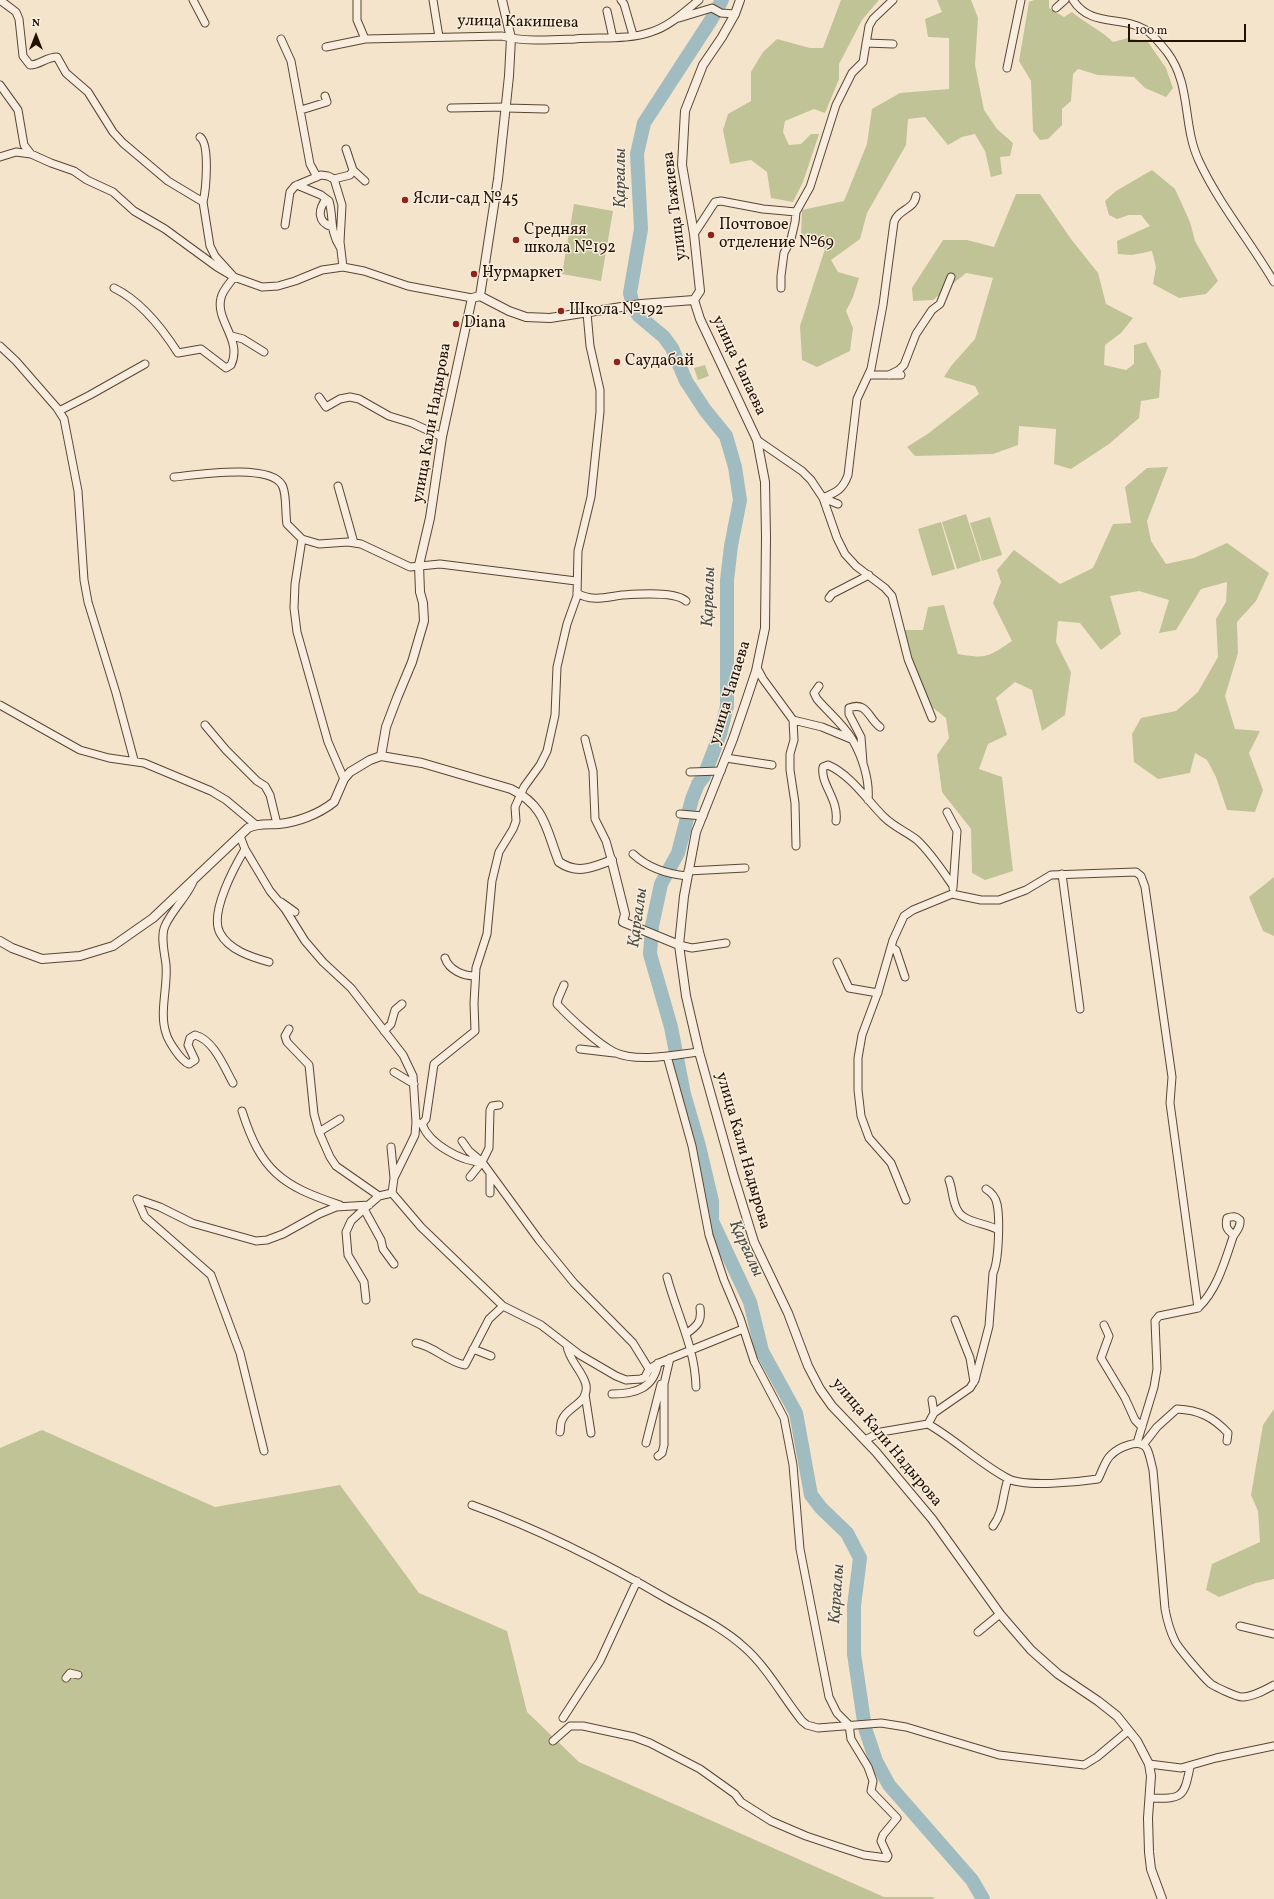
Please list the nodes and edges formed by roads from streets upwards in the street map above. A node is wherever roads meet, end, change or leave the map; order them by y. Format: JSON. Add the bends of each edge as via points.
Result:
{"nodes":[{"id":1,"x":0,"y":0,"type":"edge"},
{"id":2,"x":193,"y":0,"type":"edge"},
{"id":3,"x":356,"y":0,"type":"edge"},
{"id":4,"x":433,"y":0,"type":"edge"},
{"id":5,"x":502,"y":0,"type":"edge"},
{"id":6,"x":621,"y":0,"type":"edge"},
{"id":7,"x":699,"y":0,"type":"edge"},
{"id":8,"x":740,"y":0,"type":"edge"},
{"id":9,"x":893,"y":0,"type":"edge"},
{"id":10,"x":1021,"y":0,"type":"edge"},
{"id":11,"x":1065,"y":0,"type":"edge"},
{"id":12,"x":1073,"y":0,"type":"edge"},
{"id":13,"x":1056,"y":8,"type":"dead end"},
{"id":14,"x":607,"y":11,"type":"dead end"},
{"id":15,"x":735,"y":14,"type":"junction"},
{"id":16,"x":679,"y":18,"type":"junction"},
{"id":17,"x":205,"y":23,"type":"dead end"},
{"id":18,"x":633,"y":35,"type":"junction"},
{"id":19,"x":439,"y":36,"type":"junction"},
{"id":20,"x":511,"y":38,"type":"junction"},
{"id":21,"x":613,"y":38,"type":"junction"},
{"id":22,"x":281,"y":39,"type":"dead end"},
{"id":23,"x":365,"y":39,"type":"junction"},
{"id":24,"x":866,"y":43,"type":"junction"},
{"id":25,"x":894,"y":44,"type":"dead end"},
{"id":26,"x":326,"y":47,"type":"dead end"},
{"id":27,"x":1007,"y":68,"type":"dead end"},
{"id":28,"x":0,"y":84,"type":"edge"},
{"id":29,"x":325,"y":96,"type":"dead end"},
{"id":30,"x":452,"y":108,"type":"dead end"},
{"id":31,"x":506,"y":108,"type":"junction"},
{"id":32,"x":545,"y":109,"type":"dead end"},
{"id":33,"x":301,"y":110,"type":"junction"},
{"id":34,"x":200,"y":136,"type":"dead end"},
{"id":35,"x":346,"y":149,"type":"dead end"},
{"id":36,"x":31,"y":154,"type":"junction"},
{"id":37,"x":0,"y":157,"type":"edge"},
{"id":38,"x":352,"y":170,"type":"junction"},
{"id":39,"x":317,"y":177,"type":"junction"},
{"id":40,"x":334,"y":179,"type":"junction"},
{"id":41,"x":365,"y":181,"type":"dead end"},
{"id":42,"x":297,"y":185,"type":"junction"},
{"id":43,"x":916,"y":196,"type":"dead end"},
{"id":44,"x":203,"y":202,"type":"junction"},
{"id":45,"x":796,"y":212,"type":"junction"},
{"id":46,"x":285,"y":225,"type":"dead end"},
{"id":47,"x":694,"y":234,"type":"junction"},
{"id":48,"x":341,"y":247,"type":"junction"},
{"id":49,"x":343,"y":267,"type":"junction"},
{"id":50,"x":234,"y":277,"type":"junction"},
{"id":51,"x":951,"y":277,"type":"dead end"},
{"id":52,"x":1274,"y":282,"type":"edge"},
{"id":53,"x":114,"y":288,"type":"dead end"},
{"id":54,"x":781,"y":288,"type":"dead end"},
{"id":55,"x":262,"y":289,"type":"junction"},
{"id":56,"x":270,"y":291,"type":"dead end"},
{"id":57,"x":476,"y":297,"type":"junction"},
{"id":58,"x":694,"y":300,"type":"junction"},
{"id":59,"x":587,"y":313,"type":"junction"},
{"id":60,"x":232,"y":336,"type":"junction"},
{"id":61,"x":0,"y":346,"type":"edge"},
{"id":62,"x":264,"y":352,"type":"dead end"},
{"id":63,"x":145,"y":364,"type":"dead end"},
{"id":64,"x":869,"y":375,"type":"junction"},
{"id":65,"x":890,"y":375,"type":"junction"},
{"id":66,"x":901,"y":375,"type":"dead end"},
{"id":67,"x":319,"y":398,"type":"dead end"},
{"id":68,"x":59,"y":410,"type":"junction"},
{"id":69,"x":442,"y":437,"type":"junction"},
{"id":70,"x":757,"y":440,"type":"junction"},
{"id":71,"x":174,"y":477,"type":"dead end"},
{"id":72,"x":338,"y":486,"type":"dead end"},
{"id":73,"x":823,"y":498,"type":"junction"},
{"id":74,"x":838,"y":504,"type":"dead end"},
{"id":75,"x":302,"y":540,"type":"junction"},
{"id":76,"x":354,"y":543,"type":"junction"},
{"id":77,"x":419,"y":565,"type":"junction"},
{"id":78,"x":869,"y":575,"type":"junction"},
{"id":79,"x":576,"y":581,"type":"junction"},
{"id":80,"x":577,"y":592,"type":"junction"},
{"id":81,"x":829,"y":598,"type":"dead end"},
{"id":82,"x":686,"y":601,"type":"dead end"},
{"id":83,"x":757,"y":668,"type":"junction"},
{"id":84,"x":819,"y":686,"type":"dead end"},
{"id":85,"x":0,"y":705,"type":"edge"},
{"id":86,"x":932,"y":718,"type":"dead end"},
{"id":87,"x":793,"y":720,"type":"junction"},
{"id":88,"x":205,"y":725,"type":"dead end"},
{"id":89,"x":880,"y":727,"type":"dead end"},
{"id":90,"x":585,"y":739,"type":"dead end"},
{"id":91,"x":852,"y":740,"type":"junction"},
{"id":92,"x":381,"y":756,"type":"junction"},
{"id":93,"x":726,"y":758,"type":"junction"},
{"id":94,"x":134,"y":760,"type":"junction"},
{"id":95,"x":772,"y":765,"type":"dead end"},
{"id":96,"x":863,"y":765,"type":"junction"},
{"id":97,"x":721,"y":771,"type":"junction"},
{"id":98,"x":690,"y":772,"type":"dead end"},
{"id":99,"x":344,"y":779,"type":"junction"},
{"id":100,"x":521,"y":794,"type":"junction"},
{"id":101,"x":868,"y":800,"type":"junction"},
{"id":102,"x":947,"y":812,"type":"dead end"},
{"id":103,"x":680,"y":814,"type":"dead end"},
{"id":104,"x":703,"y":816,"type":"junction"},
{"id":105,"x":836,"y":821,"type":"dead end"},
{"id":106,"x":256,"y":824,"type":"junction"},
{"id":107,"x":277,"y":824,"type":"junction"},
{"id":108,"x":240,"y":836,"type":"junction"},
{"id":109,"x":796,"y":846,"type":"dead end"},
{"id":110,"x":245,"y":849,"type":"junction"},
{"id":111,"x":633,"y":854,"type":"dead end"},
{"id":112,"x":612,"y":861,"type":"junction"},
{"id":113,"x":745,"y":868,"type":"dead end"},
{"id":114,"x":688,"y":874,"type":"junction"},
{"id":115,"x":1062,"y":874,"type":"junction"},
{"id":116,"x":193,"y":882,"type":"junction"},
{"id":117,"x":953,"y":886,"type":"junction"},
{"id":118,"x":952,"y":894,"type":"junction"},
{"id":119,"x":277,"y":900,"type":"junction"},
{"id":120,"x":295,"y":912,"type":"dead end"},
{"id":121,"x":0,"y":941,"type":"edge"},
{"id":122,"x":726,"y":943,"type":"dead end"},
{"id":123,"x":679,"y":945,"type":"junction"},
{"id":124,"x":891,"y":947,"type":"junction"},
{"id":125,"x":445,"y":958,"type":"dead end"},
{"id":126,"x":269,"y":962,"type":"dead end"},
{"id":127,"x":837,"y":962,"type":"dead end"},
{"id":128,"x":475,"y":976,"type":"junction"},
{"id":129,"x":905,"y":977,"type":"dead end"},
{"id":130,"x":564,"y":985,"type":"dead end"},
{"id":131,"x":878,"y":993,"type":"junction"},
{"id":132,"x":402,"y":1004,"type":"dead end"},
{"id":133,"x":1080,"y":1009,"type":"dead end"},
{"id":134,"x":289,"y":1029,"type":"dead end"},
{"id":135,"x":384,"y":1031,"type":"junction"},
{"id":136,"x":580,"y":1049,"type":"dead end"},
{"id":137,"x":699,"y":1052,"type":"junction"},
{"id":138,"x":614,"y":1053,"type":"junction"},
{"id":139,"x":668,"y":1056,"type":"junction"},
{"id":140,"x":394,"y":1072,"type":"dead end"},
{"id":141,"x":233,"y":1083,"type":"dead end"},
{"id":142,"x":414,"y":1084,"type":"junction"},
{"id":143,"x":499,"y":1105,"type":"dead end"},
{"id":144,"x":242,"y":1111,"type":"dead end"},
{"id":145,"x":340,"y":1119,"type":"dead end"},
{"id":146,"x":419,"y":1123,"type":"junction"},
{"id":147,"x":319,"y":1132,"type":"junction"},
{"id":148,"x":462,"y":1141,"type":"dead end"},
{"id":149,"x":391,"y":1147,"type":"dead end"},
{"id":150,"x":482,"y":1162,"type":"junction"},
{"id":151,"x":490,"y":1173,"type":"junction"},
{"id":152,"x":470,"y":1177,"type":"dead end"},
{"id":153,"x":394,"y":1178,"type":"junction"},
{"id":154,"x":949,"y":1180,"type":"dead end"},
{"id":155,"x":986,"y":1189,"type":"dead end"},
{"id":156,"x":490,"y":1193,"type":"dead end"},
{"id":157,"x":392,"y":1194,"type":"junction"},
{"id":158,"x":379,"y":1196,"type":"junction"},
{"id":159,"x":906,"y":1200,"type":"dead end"},
{"id":160,"x":342,"y":1206,"type":"junction"},
{"id":161,"x":366,"y":1207,"type":"junction"},
{"id":162,"x":998,"y":1230,"type":"junction"},
{"id":163,"x":1234,"y":1235,"type":"dead end"},
{"id":164,"x":394,"y":1264,"type":"dead end"},
{"id":165,"x":667,"y":1277,"type":"dead end"},
{"id":166,"x":366,"y":1300,"type":"dead end"},
{"id":167,"x":503,"y":1306,"type":"junction"},
{"id":168,"x":700,"y":1308,"type":"dead end"},
{"id":169,"x":1198,"y":1308,"type":"junction"},
{"id":170,"x":955,"y":1320,"type":"dead end"},
{"id":171,"x":1104,"y":1325,"type":"dead end"},
{"id":172,"x":743,"y":1329,"type":"junction"},
{"id":173,"x":686,"y":1334,"type":"junction"},
{"id":174,"x":416,"y":1343,"type":"dead end"},
{"id":175,"x":567,"y":1346,"type":"junction"},
{"id":176,"x":473,"y":1349,"type":"junction"},
{"id":177,"x":691,"y":1349,"type":"junction"},
{"id":178,"x":491,"y":1356,"type":"dead end"},
{"id":179,"x":670,"y":1358,"type":"junction"},
{"id":180,"x":658,"y":1363,"type":"junction"},
{"id":181,"x":649,"y":1369,"type":"junction"},
{"id":182,"x":665,"y":1376,"type":"junction"},
{"id":183,"x":974,"y":1382,"type":"junction"},
{"id":184,"x":696,"y":1387,"type":"dead end"},
{"id":185,"x":585,"y":1394,"type":"junction"},
{"id":186,"x":612,"y":1394,"type":"dead end"},
{"id":187,"x":932,"y":1400,"type":"dead end"},
{"id":188,"x":934,"y":1413,"type":"junction"},
{"id":189,"x":928,"y":1424,"type":"junction"},
{"id":190,"x":1142,"y":1427,"type":"junction"},
{"id":191,"x":560,"y":1432,"type":"dead end"},
{"id":192,"x":591,"y":1433,"type":"dead end"},
{"id":193,"x":865,"y":1440,"type":"junction"},
{"id":194,"x":1227,"y":1441,"type":"dead end"},
{"id":195,"x":646,"y":1443,"type":"dead end"},
{"id":196,"x":1140,"y":1444,"type":"junction"},
{"id":197,"x":264,"y":1451,"type":"dead end"},
{"id":198,"x":658,"y":1456,"type":"dead end"},
{"id":199,"x":1008,"y":1479,"type":"junction"},
{"id":200,"x":472,"y":1505,"type":"dead end"},
{"id":201,"x":993,"y":1526,"type":"dead end"},
{"id":202,"x":637,"y":1581,"type":"junction"},
{"id":203,"x":1000,"y":1614,"type":"junction"},
{"id":204,"x":1240,"y":1626,"type":"dead end"},
{"id":205,"x":978,"y":1632,"type":"dead end"},
{"id":206,"x":1274,"y":1634,"type":"edge"},
{"id":207,"x":78,"y":1675,"type":"dead end"},
{"id":208,"x":66,"y":1678,"type":"dead end"},
{"id":209,"x":1274,"y":1685,"type":"edge"},
{"id":210,"x":563,"y":1718,"type":"dead end"},
{"id":211,"x":849,"y":1725,"type":"junction"},
{"id":212,"x":1128,"y":1730,"type":"junction"},
{"id":213,"x":553,"y":1741,"type":"dead end"},
{"id":214,"x":1274,"y":1746,"type":"edge"},
{"id":215,"x":1149,"y":1764,"type":"junction"},
{"id":216,"x":1190,"y":1767,"type":"junction"},
{"id":217,"x":1150,"y":1798,"type":"junction"},
{"id":218,"x":1162,"y":1899,"type":"edge"}],
"edges":[{"from":1,"to":44,"type":"street","via":[[16,12],[23,56],[30,65],[35,65],[46,58],[57,58],[66,73],[88,92],[113,132],[130,149],[168,181]]},
{"from":2,"to":17,"type":"street"},
{"from":3,"to":23,"type":"street","via":[[357,20]]},
{"from":4,"to":19,"type":"street"},
{"from":5,"to":20,"type":"street","name":"улица Кали Надырова"},
{"from":6,"to":18,"type":"street"},
{"from":7,"to":16,"type":"street","name":"улица Какишева"},
{"from":8,"to":15,"type":"street","name":"улица Тажиева"},
{"from":9,"to":24,"type":"street","via":[[871,22]]},
{"from":10,"to":27,"type":"street"},
{"from":11,"to":13,"type":"street"},
{"from":12,"to":52,"type":"street","via":[[1086,14],[1132,24],[1146,30],[1176,65],[1192,145],[1199,161],[1225,207]]},
{"from":14,"to":21,"type":"street"},
{"from":15,"to":16,"type":"street","via":[[721,13],[712,8]]},
{"from":15,"to":47,"type":"street","name":"улица Тажиева","via":[[703,65],[685,111],[682,165]]},
{"from":16,"to":18,"type":"street","name":"улица Какишева","via":[[651,32]]},
{"from":18,"to":21,"type":"street","name":"улица Какишева"},
{"from":19,"to":20,"type":"street","name":"улица Какишева"},
{"from":19,"to":23,"type":"street","name":"улица Какишева"},
{"from":20,"to":21,"type":"street","name":"улица Какишева"},
{"from":20,"to":31,"type":"street","name":"улица Кали Надырова"},
{"from":22,"to":33,"type":"street","via":[[291,61]]},
{"from":23,"to":26,"type":"street","name":"улица Какишева"},
{"from":24,"to":25,"type":"street"},
{"from":24,"to":45,"type":"street","via":[[863,62],[852,73],[836,105],[810,187]]},
{"from":28,"to":36,"type":"street","via":[[18,110],[24,146]]},
{"from":29,"to":33,"type":"street","via":[[328,102]]},
{"from":30,"to":31,"type":"street"},
{"from":31,"to":32,"type":"street"},
{"from":31,"to":57,"type":"street","name":"улица Кали Надырова"},
{"from":33,"to":39,"type":"street","via":[[310,164]]},
{"from":34,"to":44,"type":"street","via":[[205,145],[206,157]]},
{"from":35,"to":38,"type":"street"},
{"from":36,"to":37,"type":"street","via":[[16,152]]},
{"from":36,"to":50,"type":"street","via":[[74,171],[113,192],[134,210]]},
{"from":38,"to":40,"type":"street","via":[[350,175]]},
{"from":38,"to":41,"type":"street"},
{"from":39,"to":40,"type":"street","via":[[328,176]]},
{"from":39,"to":42,"type":"street"},
{"from":40,"to":48,"type":"street","via":[[342,205]]},
{"from":42,"to":46,"type":"street","via":[[290,192]]},
{"from":42,"to":48,"type":"street","via":[[326,199],[331,208],[335,238]]},
{"from":43,"to":64,"type":"street","via":[[913,205],[897,214],[894,222],[883,305]]},
{"from":44,"to":50,"type":"street","via":[[210,246],[215,256]]},
{"from":45,"to":47,"type":"street","via":[[715,202]]},
{"from":45,"to":54,"type":"street","via":[[791,238],[784,253]]},
{"from":47,"to":58,"type":"street","name":"улица Тажиева","via":[[700,291]]},
{"from":48,"to":49,"type":"street"},
{"from":49,"to":55,"type":"street","via":[[322,270],[287,284]]},
{"from":49,"to":57,"type":"street","via":[[364,271],[408,286]]},
{"from":50,"to":55,"type":"street"},
{"from":50,"to":60,"type":"street","via":[[221,298],[222,312]]},
{"from":51,"to":65,"type":"street","via":[[940,304],[932,310],[916,334],[904,365]]},
{"from":53,"to":60,"type":"street","via":[[124,292],[141,306],[178,353],[200,348],[226,368],[233,361]]},
{"from":55,"to":56,"type":"street"},
{"from":57,"to":59,"type":"street","via":[[526,317],[550,318]]},
{"from":57,"to":69,"type":"street","name":"улица Кали Надырова"},
{"from":58,"to":59,"type":"street","via":[[641,304]]},
{"from":58,"to":70,"type":"street","name":"улица Чапаева","via":[[696,310]]},
{"from":59,"to":79,"type":"street","via":[[590,346],[600,390],[600,412],[592,491],[578,551]]},
{"from":60,"to":62,"type":"street","via":[[243,339]]},
{"from":61,"to":68,"type":"street"},
{"from":63,"to":68,"type":"street"},
{"from":64,"to":65,"type":"street"},
{"from":64,"to":73,"type":"street","via":[[857,399],[845,484],[839,491]]},
{"from":65,"to":66,"type":"street"},
{"from":67,"to":69,"type":"street","via":[[326,407],[340,400],[359,399],[389,416]]},
{"from":68,"to":94,"type":"street","via":[[64,420],[78,491],[84,580],[88,602]]},
{"from":69,"to":77,"type":"street","name":"улица Кали Надырова","via":[[430,518]]},
{"from":70,"to":73,"type":"street","via":[[802,471]]},
{"from":70,"to":83,"type":"street","name":"улица Чапаева","via":[[765,482],[766,537],[765,628]]},
{"from":71,"to":75,"type":"street","via":[[233,471],[276,479],[282,483],[284,489],[287,524]]},
{"from":72,"to":76,"type":"street"},
{"from":73,"to":74,"type":"street"},
{"from":73,"to":78,"type":"street","via":[[845,554]]},
{"from":75,"to":76,"type":"street","via":[[319,544]]},
{"from":75,"to":99,"type":"street","via":[[295,584],[297,632],[328,742]]},
{"from":76,"to":77,"type":"street","via":[[410,567]]},
{"from":77,"to":79,"type":"street","via":[[440,564]]},
{"from":77,"to":92,"type":"street","name":"улица Кали Надырова","via":[[424,621],[412,662],[386,727]]},
{"from":78,"to":81,"type":"street"},
{"from":78,"to":86,"type":"street","via":[[892,596],[908,659]]},
{"from":79,"to":80,"type":"street"},
{"from":80,"to":82,"type":"street","via":[[582,596],[607,599],[621,595],[668,595],[682,597]]},
{"from":80,"to":100,"type":"street","via":[[557,667],[555,715],[547,751]]},
{"from":83,"to":87,"type":"street"},
{"from":83,"to":93,"type":"street","name":"улица Чапаева"},
{"from":84,"to":91,"type":"street","via":[[814,693],[817,699]]},
{"from":85,"to":94,"type":"street","via":[[80,750],[109,758]]},
{"from":87,"to":91,"type":"street","via":[[822,727]]},
{"from":87,"to":109,"type":"street","via":[[794,740],[790,754],[790,770],[795,803]]},
{"from":88,"to":107,"type":"street","via":[[226,750],[265,786],[270,794]]},
{"from":89,"to":96,"type":"street","via":[[875,724],[868,710],[861,706],[849,708],[861,737]]},
{"from":90,"to":112,"type":"street","via":[[593,771],[595,819]]},
{"from":91,"to":96,"type":"street"},
{"from":92,"to":99,"type":"street","via":[[359,766]]},
{"from":92,"to":100,"type":"street","via":[[422,763]]},
{"from":93,"to":95,"type":"street"},
{"from":93,"to":97,"type":"street","name":"улица Чапаева"},
{"from":94,"to":106,"type":"street","via":[[211,792],[226,800]]},
{"from":96,"to":101,"type":"street","via":[[869,791]]},
{"from":97,"to":98,"type":"street"},
{"from":97,"to":104,"type":"street","name":"улица Чапаева"},
{"from":99,"to":107,"type":"street","via":[[331,805],[296,821]]},
{"from":100,"to":112,"type":"street","via":[[535,805],[544,818],[559,862],[583,870]]},
{"from":100,"to":128,"type":"street","via":[[515,807],[516,821],[513,829],[499,852],[492,881],[487,934],[478,957]]},
{"from":101,"to":105,"type":"street","via":[[834,768],[828,765],[823,767],[822,773],[837,812]]},
{"from":101,"to":117,"type":"street","via":[[885,818],[916,840]]},
{"from":102,"to":117,"type":"street","via":[[957,831]]},
{"from":103,"to":104,"type":"street"},
{"from":104,"to":114,"type":"street","name":"улица Чапаева","via":[[696,832]]},
{"from":106,"to":107,"type":"street"},
{"from":106,"to":108,"type":"street"},
{"from":108,"to":110,"type":"street"},
{"from":108,"to":116,"type":"street"},
{"from":110,"to":119,"type":"street"},
{"from":110,"to":126,"type":"street","via":[[222,899],[218,915],[219,932],[237,950]]},
{"from":111,"to":114,"type":"street","via":[[659,870],[672,874]]},
{"from":112,"to":123,"type":"street","via":[[625,914],[623,922]]},
{"from":113,"to":114,"type":"street"},
{"from":114,"to":123,"type":"street","name":"улица Чапаева"},
{"from":115,"to":118,"type":"street","via":[[1051,875],[1026,890],[999,900],[981,900]]},
{"from":115,"to":133,"type":"street"},
{"from":115,"to":169,"type":"street","via":[[1136,872],[1141,876],[1145,887],[1172,1076],[1170,1103]]},
{"from":116,"to":121,"type":"street","via":[[153,918],[120,942],[107,948],[80,956],[42,959]]},
{"from":116,"to":141,"type":"street","via":[[164,930],[166,1033],[181,1058],[189,1064],[195,1060],[188,1045],[190,1038],[195,1035],[205,1039]]},
{"from":117,"to":118,"type":"street"},
{"from":118,"to":124,"type":"street","via":[[904,916]]},
{"from":119,"to":120,"type":"street"},
{"from":119,"to":135,"type":"street","via":[[316,954],[351,988]]},
{"from":122,"to":123,"type":"street","via":[[692,948]]},
{"from":123,"to":137,"type":"street","name":"улица Чапаева","via":[[686,996]]},
{"from":124,"to":129,"type":"street","via":[[896,950]]},
{"from":124,"to":131,"type":"street"},
{"from":125,"to":128,"type":"street","via":[[446,963],[464,976]]},
{"from":127,"to":131,"type":"street","via":[[849,988]]},
{"from":128,"to":146,"type":"street","via":[[475,1031],[434,1064],[426,1119]]},
{"from":130,"to":138,"type":"street","via":[[557,1004]]},
{"from":131,"to":159,"type":"street","via":[[862,1035],[858,1058],[861,1116],[869,1138],[891,1163]]},
{"from":132,"to":135,"type":"street","via":[[395,1010],[391,1024]]},
{"from":134,"to":147,"type":"street","via":[[285,1036],[286,1042],[309,1065],[314,1114]]},
{"from":135,"to":142,"type":"street","via":[[402,1055],[413,1076]]},
{"from":136,"to":138,"type":"street"},
{"from":137,"to":139,"type":"street"},
{"from":137,"to":193,"type":"street","name":"улица Кали Надырова","via":[[754,1242],[820,1389],[832,1406]]},
{"from":138,"to":139,"type":"street","via":[[635,1057]]},
{"from":139,"to":172,"type":"street","via":[[692,1146],[709,1234]]},
{"from":140,"to":142,"type":"street"},
{"from":142,"to":146,"type":"street"},
{"from":143,"to":150,"type":"street","via":[[492,1106],[490,1110],[489,1148]]},
{"from":144,"to":160,"type":"street","via":[[260,1156],[272,1170],[300,1190]]},
{"from":145,"to":147,"type":"street"},
{"from":146,"to":150,"type":"street","via":[[444,1149],[465,1160]]},
{"from":146,"to":153,"type":"street"},
{"from":147,"to":158,"type":"street","via":[[336,1166]]},
{"from":148,"to":150,"type":"street"},
{"from":149,"to":153,"type":"street"},
{"from":150,"to":151,"type":"street"},
{"from":150,"to":152,"type":"street"},
{"from":151,"to":156,"type":"street"},
{"from":151,"to":181,"type":"street","via":[[538,1240],[574,1283],[633,1343]]},
{"from":153,"to":157,"type":"street"},
{"from":154,"to":162,"type":"street","via":[[958,1211],[965,1218]]},
{"from":155,"to":162,"type":"street","via":[[991,1192],[997,1203]]},
{"from":157,"to":158,"type":"street"},
{"from":157,"to":167,"type":"street","via":[[421,1227]]},
{"from":158,"to":161,"type":"street"},
{"from":160,"to":161,"type":"street"},
{"from":160,"to":197,"type":"street","via":[[327,1209],[283,1234],[268,1240],[256,1241],[192,1223],[160,1206],[137,1199],[145,1217],[211,1275],[240,1353]]},
{"from":161,"to":164,"type":"street","via":[[383,1249]]},
{"from":161,"to":166,"type":"street","via":[[351,1221],[346,1232],[348,1255],[364,1282]]},
{"from":162,"to":183,"type":"street","via":[[989,1326]]},
{"from":163,"to":169,"type":"street","via":[[1214,1286],[1206,1301]]},
{"from":165,"to":173,"type":"street"},
{"from":167,"to":175,"type":"street","via":[[541,1325]]},
{"from":167,"to":176,"type":"street","via":[[489,1319]]},
{"from":168,"to":173,"type":"street","via":[[700,1323]]},
{"from":169,"to":190,"type":"street","via":[[1159,1316],[1155,1321],[1157,1369]]},
{"from":170,"to":183,"type":"street","via":[[970,1358]]},
{"from":171,"to":190,"type":"street","via":[[1108,1336],[1101,1358],[1135,1420]]},
{"from":172,"to":177,"type":"street"},
{"from":172,"to":211,"type":"street","via":[[754,1361],[784,1418],[793,1465],[800,1549],[829,1697],[837,1713]]},
{"from":173,"to":177,"type":"street"},
{"from":174,"to":176,"type":"street","via":[[431,1347],[465,1366]]},
{"from":175,"to":181,"type":"street","via":[[626,1380],[641,1379]]},
{"from":175,"to":185,"type":"street","via":[[571,1359],[584,1378]]},
{"from":176,"to":178,"type":"street"},
{"from":177,"to":179,"type":"street"},
{"from":177,"to":184,"type":"street"},
{"from":179,"to":180,"type":"street"},
{"from":179,"to":182,"type":"street"},
{"from":180,"to":181,"type":"street"},
{"from":180,"to":186,"type":"street","via":[[654,1380],[647,1385],[627,1393]]},
{"from":182,"to":195,"type":"street"},
{"from":182,"to":198,"type":"street","via":[[664,1445],[662,1453]]},
{"from":183,"to":188,"type":"street","via":[[970,1388]]},
{"from":185,"to":191,"type":"street","via":[[562,1419]]},
{"from":185,"to":192,"type":"street"},
{"from":187,"to":188,"type":"street"},
{"from":188,"to":189,"type":"street"},
{"from":189,"to":193,"type":"street","via":[[881,1432]]},
{"from":189,"to":199,"type":"street"},
{"from":190,"to":196,"type":"street"},
{"from":193,"to":203,"type":"street","name":"улица Кали Надырова","via":[[932,1519]]},
{"from":194,"to":196,"type":"street","via":[[1228,1433],[1204,1413],[1177,1408]]},
{"from":196,"to":199,"type":"street","via":[[1124,1447],[1110,1455],[1098,1479],[1071,1484],[1022,1483]]},
{"from":196,"to":209,"type":"street","via":[[1146,1448],[1153,1470],[1165,1609],[1176,1643],[1212,1684],[1241,1698]]},
{"from":199,"to":201,"type":"street","via":[[1003,1506]]},
{"from":200,"to":202,"type":"street","via":[[557,1539]]},
{"from":202,"to":210,"type":"street","via":[[600,1661]]},
{"from":202,"to":211,"type":"street","via":[[703,1619],[743,1646],[763,1666],[793,1710],[807,1725],[818,1728]]},
{"from":203,"to":205,"type":"street"},
{"from":203,"to":212,"type":"street","name":"улица Кали Надырова","via":[[1044,1663],[1117,1716]]},
{"from":204,"to":206,"type":"street"},
{"from":207,"to":208,"type":"street","via":[[70,1673]]},
{"from":211,"to":212,"type":"street","via":[[881,1723],[906,1727],[999,1755],[1084,1765]]},
{"from":211,"to":213,"type":"street","via":[[851,1739],[868,1767],[873,1781],[871,1791],[897,1818],[881,1841],[887,1858],[864,1855],[806,1836],[771,1821],[741,1802],[735,1794],[700,1769],[639,1739],[583,1726],[570,1726]]},
{"from":212,"to":215,"type":"street","name":"улица Кали Надырова"},
{"from":214,"to":216,"type":"street","via":[[1216,1758]]},
{"from":215,"to":216,"type":"street","via":[[1172,1768]]},
{"from":215,"to":217,"type":"street"},
{"from":216,"to":217,"type":"street","via":[[1184,1792],[1166,1798]]},
{"from":217,"to":218,"type":"street","via":[[1150,1863]]}]}
